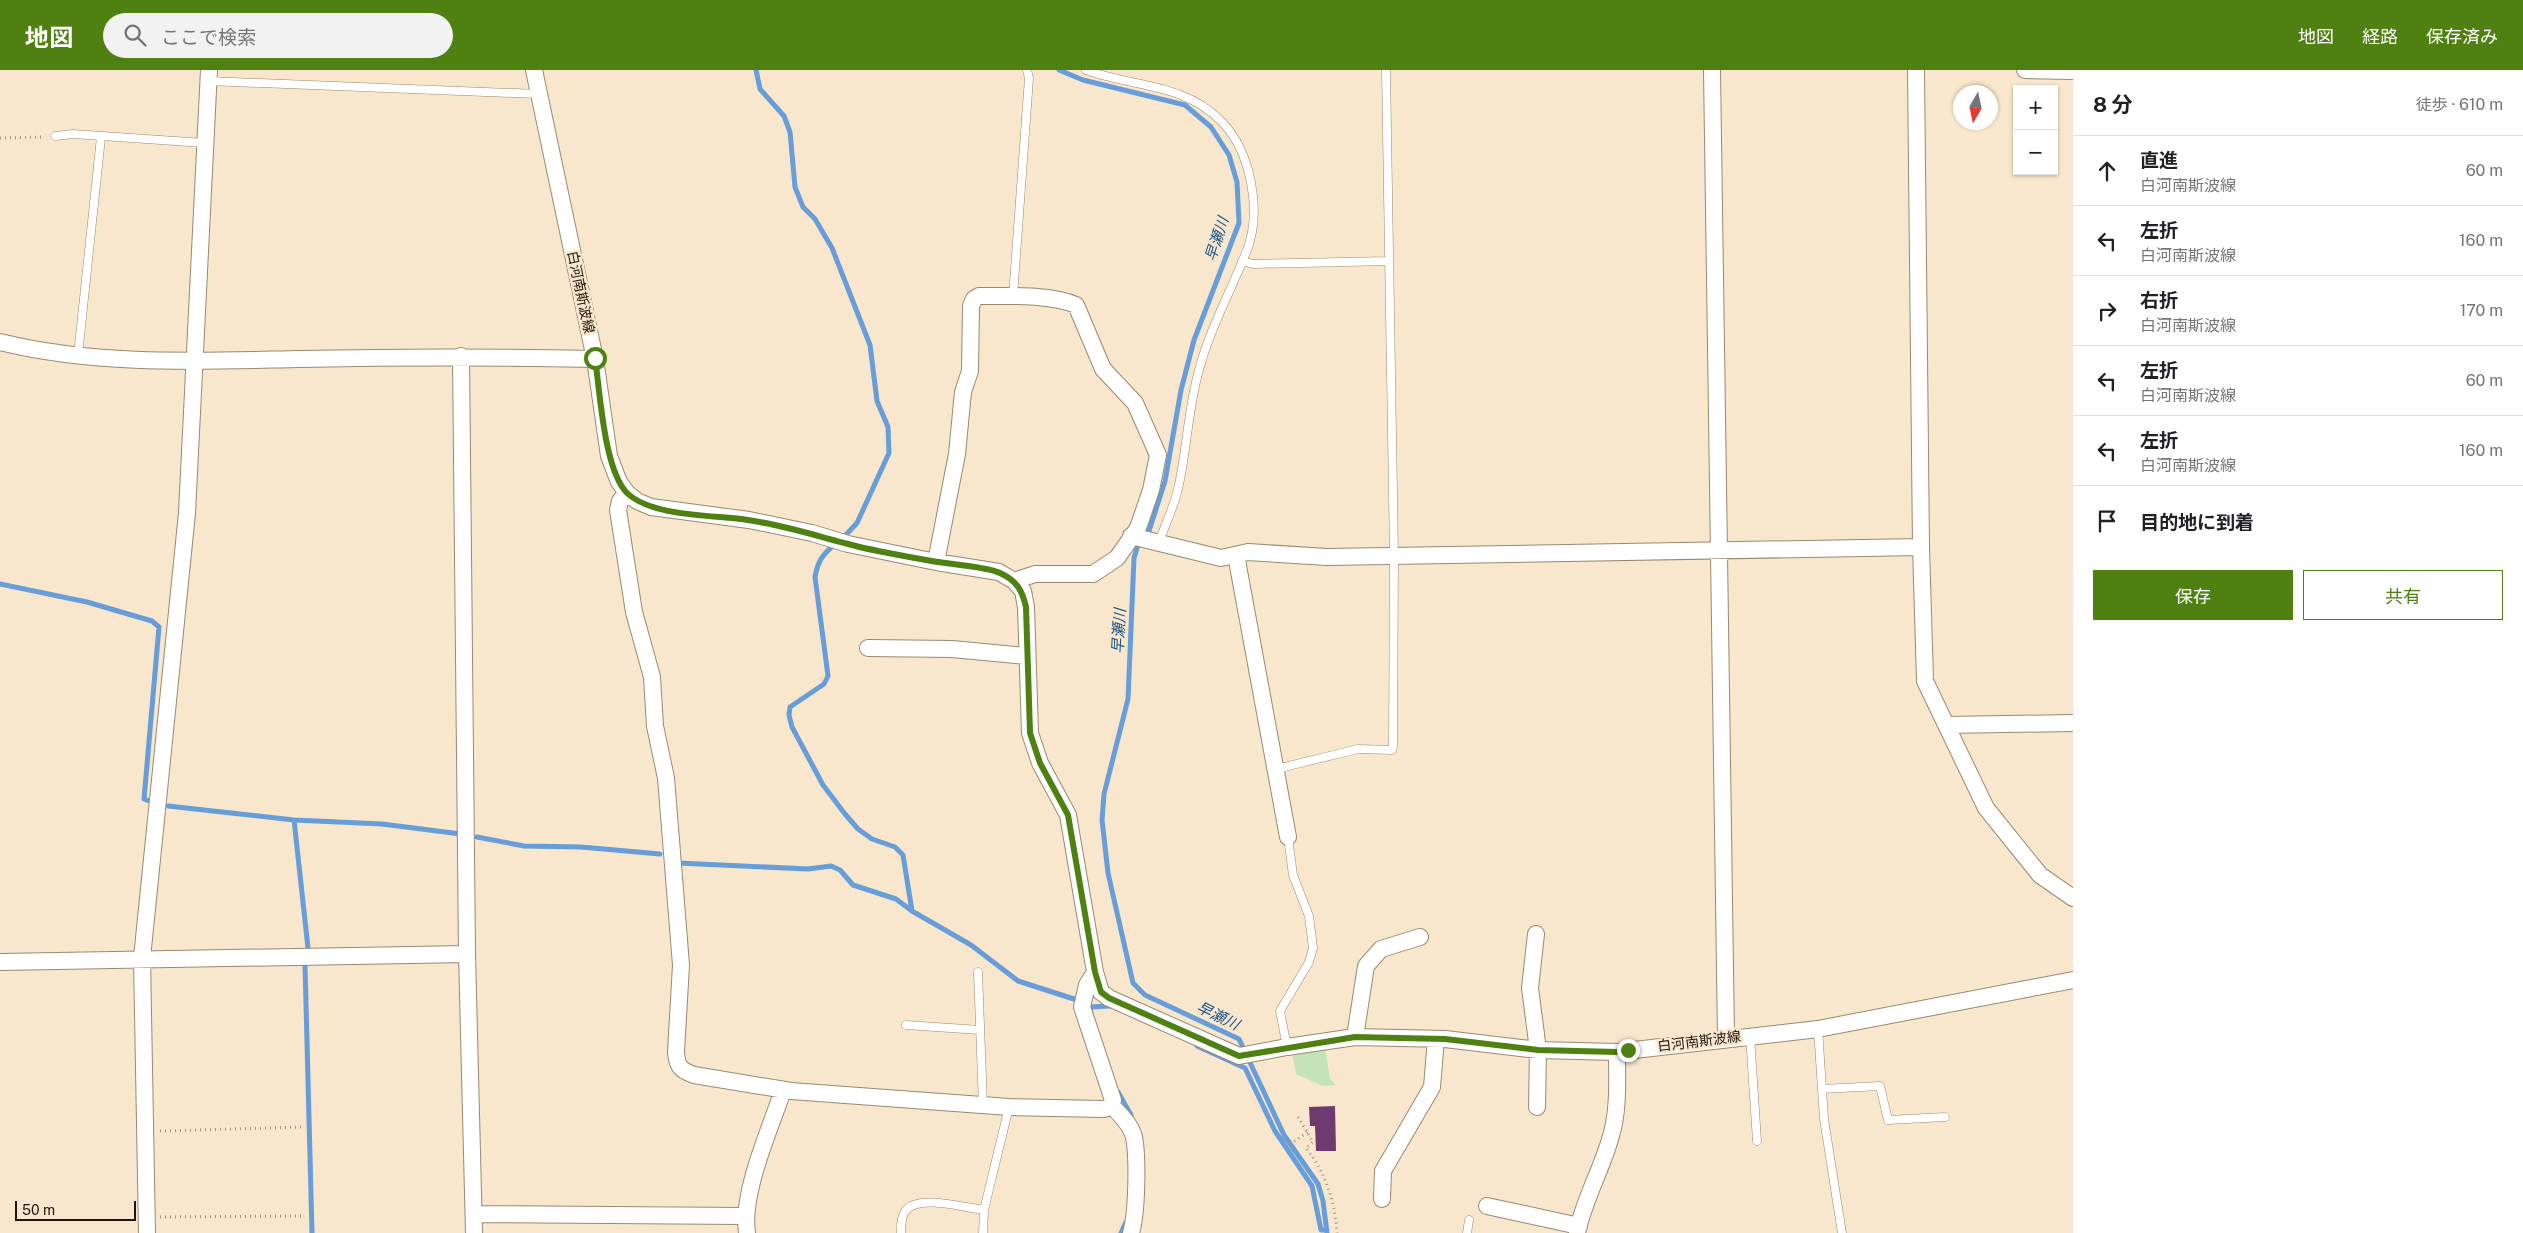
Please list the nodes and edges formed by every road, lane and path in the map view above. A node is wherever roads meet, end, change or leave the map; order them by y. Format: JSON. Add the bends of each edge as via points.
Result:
{"nodes":[{"id":1,"x":534,"y":70,"type":"edge"},
{"id":2,"x":1026,"y":70,"type":"edge"},
{"id":3,"x":1086,"y":70,"type":"edge"},
{"id":4,"x":1386,"y":70,"type":"edge"},
{"id":5,"x":1712,"y":70,"type":"edge"},
{"id":6,"x":1916,"y":70,"type":"edge"},
{"id":7,"x":2025,"y":70,"type":"edge"},
{"id":8,"x":2073,"y":71,"type":"edge"},
{"id":9,"x":208,"y":75,"type":"edge"},
{"id":10,"x":538,"y":94,"type":"junction"},
{"id":11,"x":55,"y":136,"type":"joint"},
{"id":12,"x":102,"y":137,"type":"junction"},
{"id":13,"x":0,"y":138,"type":"edge"},
{"id":14,"x":204,"y":143,"type":"junction"},
{"id":15,"x":1242,"y":262,"type":"junction"},
{"id":16,"x":1388,"y":262,"type":"junction"},
{"id":17,"x":1013,"y":296,"type":"junction"},
{"id":18,"x":0,"y":342,"type":"edge"},
{"id":19,"x":78,"y":355,"type":"junction"},
{"id":20,"x":461,"y":356,"type":"junction"},
{"id":21,"x":595,"y":358,"type":"junction"},
{"id":22,"x":194,"y":361,"type":"junction"},
{"id":23,"x":627,"y":493,"type":"junction"},
{"id":24,"x":1144,"y":539,"type":"junction"},
{"id":25,"x":1921,"y":547,"type":"junction"},
{"id":26,"x":1720,"y":550,"type":"junction"},
{"id":27,"x":1236,"y":555,"type":"junction"},
{"id":28,"x":1394,"y":555,"type":"junction"},
{"id":29,"x":936,"y":562,"type":"junction"},
{"id":30,"x":1014,"y":581,"type":"junction"},
{"id":31,"x":868,"y":648,"type":"dead end"},
{"id":32,"x":1026,"y":656,"type":"junction"},
{"id":33,"x":2073,"y":723,"type":"edge"},
{"id":34,"x":1946,"y":725,"type":"junction"},
{"id":35,"x":1276,"y":769,"type":"junction"},
{"id":36,"x":1288,"y":837,"type":"joint"},
{"id":37,"x":2073,"y":898,"type":"edge"},
{"id":38,"x":1536,"y":934,"type":"dead end"},
{"id":39,"x":1420,"y":937,"type":"dead end"},
{"id":40,"x":467,"y":954,"type":"junction"},
{"id":41,"x":142,"y":958,"type":"junction"},
{"id":42,"x":0,"y":962,"type":"edge"},
{"id":43,"x":978,"y":972,"type":"dead end"},
{"id":44,"x":1095,"y":972,"type":"junction"},
{"id":45,"x":2073,"y":980,"type":"edge"},
{"id":46,"x":906,"y":1025,"type":"dead end"},
{"id":47,"x":1818,"y":1029,"type":"junction"},
{"id":48,"x":980,"y":1030,"type":"junction"},
{"id":49,"x":1750,"y":1036,"type":"junction"},
{"id":50,"x":1355,"y":1037,"type":"junction"},
{"id":51,"x":1726,"y":1038,"type":"junction"},
{"id":52,"x":1436,"y":1039,"type":"junction"},
{"id":53,"x":1287,"y":1047,"type":"junction"},
{"id":54,"x":1538,"y":1050,"type":"junction"},
{"id":55,"x":1617,"y":1052,"type":"junction"},
{"id":56,"x":783,"y":1090,"type":"junction"},
{"id":57,"x":1822,"y":1090,"type":"junction"},
{"id":58,"x":982,"y":1105,"type":"junction"},
{"id":59,"x":1112,"y":1106,"type":"junction"},
{"id":60,"x":1009,"y":1107,"type":"junction"},
{"id":61,"x":1537,"y":1108,"type":"dead end"},
{"id":62,"x":1298,"y":1117,"type":"dead end"},
{"id":63,"x":1944,"y":1117,"type":"dead end"},
{"id":64,"x":302,"y":1127,"type":"dead end"},
{"id":65,"x":147,"y":1131,"type":"junction"},
{"id":66,"x":1308,"y":1132,"type":"junction"},
{"id":67,"x":1757,"y":1141,"type":"dead end"},
{"id":68,"x":1290,"y":1144,"type":"dead end"},
{"id":69,"x":1382,"y":1199,"type":"dead end"},
{"id":70,"x":1487,"y":1206,"type":"dead end"},
{"id":71,"x":984,"y":1210,"type":"junction"},
{"id":72,"x":474,"y":1214,"type":"junction"},
{"id":73,"x":303,"y":1216,"type":"dead end"},
{"id":74,"x":744,"y":1216,"type":"junction"},
{"id":75,"x":1469,"y":1220,"type":"dead end"},
{"id":76,"x":147,"y":1225,"type":"edge"},
{"id":77,"x":1578,"y":1230,"type":"edge"},
{"id":78,"x":474,"y":1233,"type":"edge"},
{"id":79,"x":747,"y":1233,"type":"edge"},
{"id":80,"x":901,"y":1233,"type":"edge"},
{"id":81,"x":983,"y":1233,"type":"edge"},
{"id":82,"x":1131,"y":1233,"type":"edge"},
{"id":83,"x":1337,"y":1233,"type":"edge"},
{"id":84,"x":1467,"y":1233,"type":"edge"},
{"id":85,"x":1842,"y":1233,"type":"edge"}],
"edges":[{"from":1,"to":10,"type":"street","name":"白河南斯波線"},
{"from":2,"to":17,"type":"lane","via":[[1030,78]]},
{"from":3,"to":15,"type":"lane","via":[[1178,93],[1200,104],[1223,123],[1241,151],[1253,198],[1248,249]]},
{"from":4,"to":16,"type":"lane"},
{"from":5,"to":26,"type":"street"},
{"from":6,"to":25,"type":"street"},
{"from":7,"to":8,"type":"street"},
{"from":9,"to":10,"type":"lane"},
{"from":9,"to":14,"type":"street"},
{"from":10,"to":21,"type":"street","name":"白河南斯波線"},
{"from":11,"to":12,"type":"lane"},
{"from":11,"to":13,"type":"path"},
{"from":12,"to":14,"type":"lane"},
{"from":12,"to":19,"type":"lane"},
{"from":14,"to":22,"type":"street"},
{"from":15,"to":16,"type":"lane"},
{"from":15,"to":24,"type":"lane","via":[[1208,338],[1198,372],[1178,490]]},
{"from":16,"to":28,"type":"lane"},
{"from":17,"to":24,"type":"street","via":[[1066,301],[1076,305],[1103,370],[1135,403],[1158,454],[1151,490],[1138,528]]},
{"from":17,"to":29,"type":"street","via":[[978,296],[971,306],[970,371],[963,392],[957,454]]},
{"from":18,"to":19,"type":"street","via":[[40,352]]},
{"from":19,"to":22,"type":"street"},
{"from":20,"to":21,"type":"street"},
{"from":20,"to":22,"type":"street"},
{"from":20,"to":40,"type":"street"},
{"from":21,"to":23,"type":"street","name":"白河南斯波線","via":[[609,456]]},
{"from":22,"to":41,"type":"street","via":[[187,513]]},
{"from":23,"to":29,"type":"street","via":[[652,507],[758,522]]},
{"from":23,"to":56,"type":"street","via":[[618,510],[634,612],[652,677],[655,726],[666,778],[681,965],[677,1065],[694,1075]]},
{"from":24,"to":27,"type":"street","via":[[1221,558]]},
{"from":24,"to":30,"type":"street","via":[[1093,574],[1035,574]]},
{"from":25,"to":26,"type":"street"},
{"from":25,"to":34,"type":"street","via":[[1925,681]]},
{"from":26,"to":28,"type":"street"},
{"from":26,"to":51,"type":"street"},
{"from":27,"to":28,"type":"street","via":[[1248,552],[1327,557]]},
{"from":27,"to":35,"type":"street"},
{"from":28,"to":35,"type":"lane","via":[[1392,750],[1358,749]]},
{"from":29,"to":30,"type":"street","via":[[998,572]]},
{"from":30,"to":32,"type":"street","via":[[1022,591],[1026,607]]},
{"from":31,"to":32,"type":"street","via":[[952,649]]},
{"from":32,"to":44,"type":"street","via":[[1030,733],[1040,763],[1068,815]]},
{"from":33,"to":34,"type":"street"},
{"from":34,"to":37,"type":"street","via":[[1986,808],[2040,875]]},
{"from":35,"to":36,"type":"street"},
{"from":36,"to":53,"type":"lane","via":[[1293,875],[1309,916],[1313,948],[1310,962],[1280,1011]]},
{"from":38,"to":54,"type":"street","via":[[1530,988]]},
{"from":39,"to":50,"type":"street","via":[[1381,949],[1366,966]]},
{"from":40,"to":41,"type":"street"},
{"from":40,"to":72,"type":"street"},
{"from":41,"to":42,"type":"street"},
{"from":41,"to":65,"type":"street"},
{"from":43,"to":48,"type":"lane"},
{"from":44,"to":53,"type":"street","name":"白河南斯波線","via":[[1101,992],[1109,998],[1239,1056]]},
{"from":44,"to":59,"type":"street","via":[[1087,984],[1082,1007],[1113,1100]]},
{"from":45,"to":47,"type":"street","name":"白河南斯波線"},
{"from":46,"to":48,"type":"lane"},
{"from":47,"to":49,"type":"street","name":"白河南斯波線"},
{"from":47,"to":57,"type":"lane"},
{"from":48,"to":58,"type":"lane"},
{"from":49,"to":51,"type":"street","name":"白河南斯波線"},
{"from":49,"to":67,"type":"lane"},
{"from":50,"to":52,"type":"street","name":"白河南斯波線"},
{"from":50,"to":53,"type":"street","name":"白河南斯波線"},
{"from":51,"to":55,"type":"street","name":"白河南斯波線"},
{"from":52,"to":54,"type":"street","name":"白河南斯波線"},
{"from":52,"to":69,"type":"street","via":[[1432,1087],[1383,1171]]},
{"from":54,"to":55,"type":"street","name":"白河南斯波線"},
{"from":54,"to":61,"type":"street"},
{"from":55,"to":77,"type":"street","via":[[1616,1107],[1611,1136]]},
{"from":56,"to":58,"type":"street"},
{"from":56,"to":74,"type":"street"},
{"from":57,"to":63,"type":"lane","via":[[1880,1086],[1888,1120]]},
{"from":57,"to":85,"type":"lane"},
{"from":58,"to":60,"type":"street"},
{"from":59,"to":60,"type":"street","via":[[1104,1110]]},
{"from":59,"to":82,"type":"street","via":[[1134,1136],[1136,1212]]},
{"from":60,"to":71,"type":"lane"},
{"from":62,"to":66,"type":"path"},
{"from":64,"to":65,"type":"path"},
{"from":65,"to":76,"type":"street"},
{"from":66,"to":68,"type":"path"},
{"from":66,"to":83,"type":"path","via":[[1314,1142],[1306,1148],[1328,1187]]},
{"from":70,"to":77,"type":"street"},
{"from":71,"to":80,"type":"lane","via":[[925,1202],[914,1204],[906,1210]]},
{"from":71,"to":81,"type":"lane"},
{"from":72,"to":74,"type":"street"},
{"from":72,"to":78,"type":"street"},
{"from":73,"to":76,"type":"path"},
{"from":74,"to":79,"type":"street"},
{"from":75,"to":84,"type":"lane"}]}
